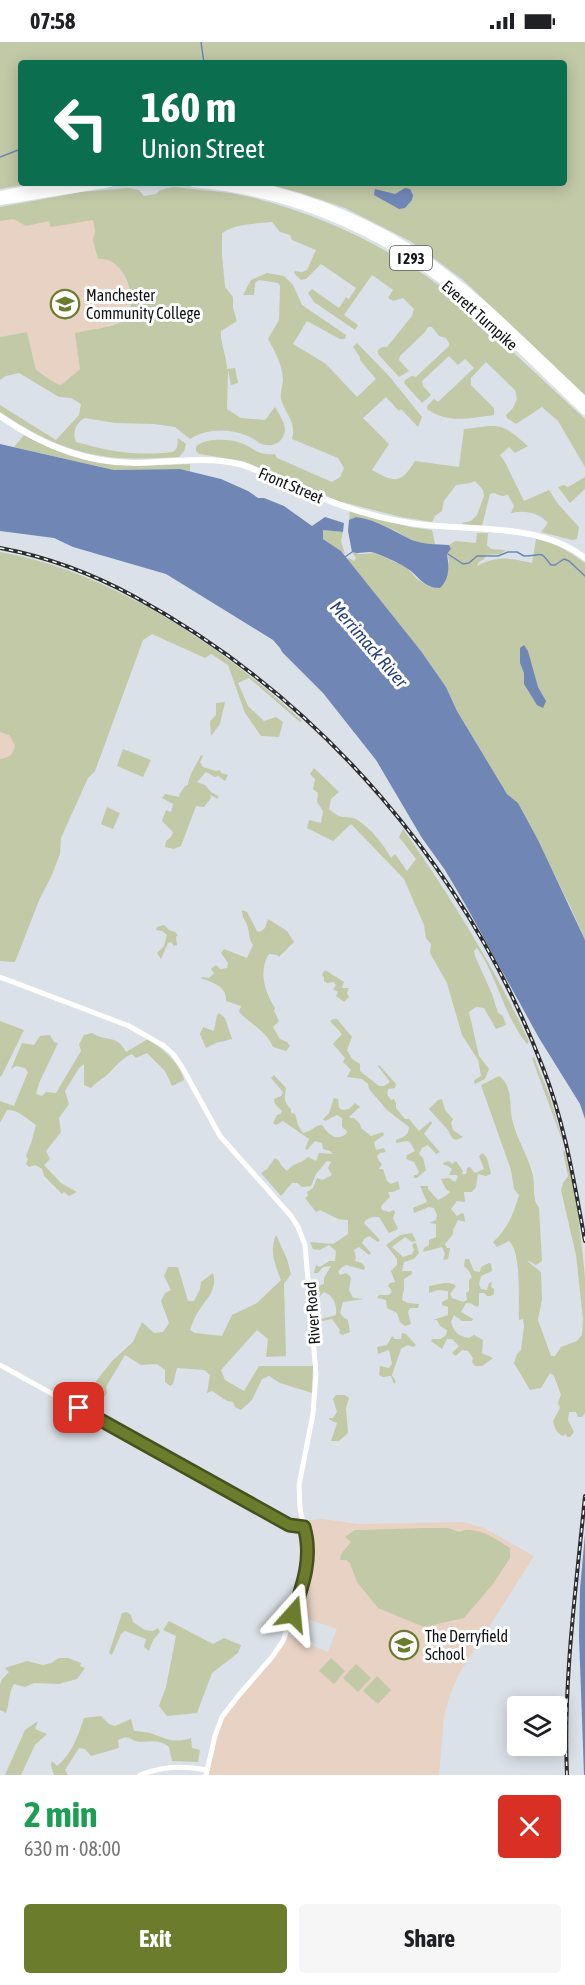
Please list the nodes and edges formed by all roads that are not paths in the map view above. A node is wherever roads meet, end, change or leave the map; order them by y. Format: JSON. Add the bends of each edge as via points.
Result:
{"nodes":[{"id":1,"x":46,"y":186,"type":"edge"},
{"id":2,"x":92,"y":186,"type":"edge"},
{"id":3,"x":214,"y":186,"type":"edge"},
{"id":4,"x":255,"y":186,"type":"edge"},
{"id":5,"x":0,"y":195,"type":"edge"},
{"id":6,"x":0,"y":201,"type":"edge"},
{"id":7,"x":585,"y":401,"type":"edge"},
{"id":8,"x":585,"y":411,"type":"edge"},
{"id":9,"x":0,"y":416,"type":"edge"},
{"id":10,"x":585,"y":558,"type":"edge"},
{"id":11,"x":0,"y":977,"type":"edge"},
{"id":12,"x":0,"y":1365,"type":"edge"},
{"id":13,"x":304,"y":1527,"type":"junction"},
{"id":14,"x":206,"y":1772,"type":"edge"},
{"id":15,"x":140,"y":1775,"type":"edge"}],
"edges":[{"from":1,"to":5,"type":"highway"},
{"from":2,"to":6,"type":"highway"},
{"from":3,"to":8,"type":"highway","name":"Everett Turnpike","number":"I 293","via":[[298,204],[354,226],[399,251],[455,291]]},
{"from":4,"to":7,"type":"highway","name":"Everett Turnpike","number":"I 293","via":[[325,206],[416,253],[471,294]]},
{"from":9,"to":10,"type":"main road","name":"Front Street","via":[[41,441],[81,456],[132,463],[233,463],[358,511],[428,526],[536,535],[559,542]]},
{"from":11,"to":13,"type":"street","name":"River Road","via":[[129,1026],[164,1046],[182,1068],[220,1136],[298,1227],[307,1252],[316,1373],[315,1402],[299,1485]]},
{"from":12,"to":13,"type":"street","via":[[280,1520]]},
{"from":13,"to":14,"type":"street","name":"River Road","via":[[307,1565],[287,1632],[272,1657],[222,1717]]},
{"from":14,"to":15,"type":"street","via":[[177,1767]]}]}
